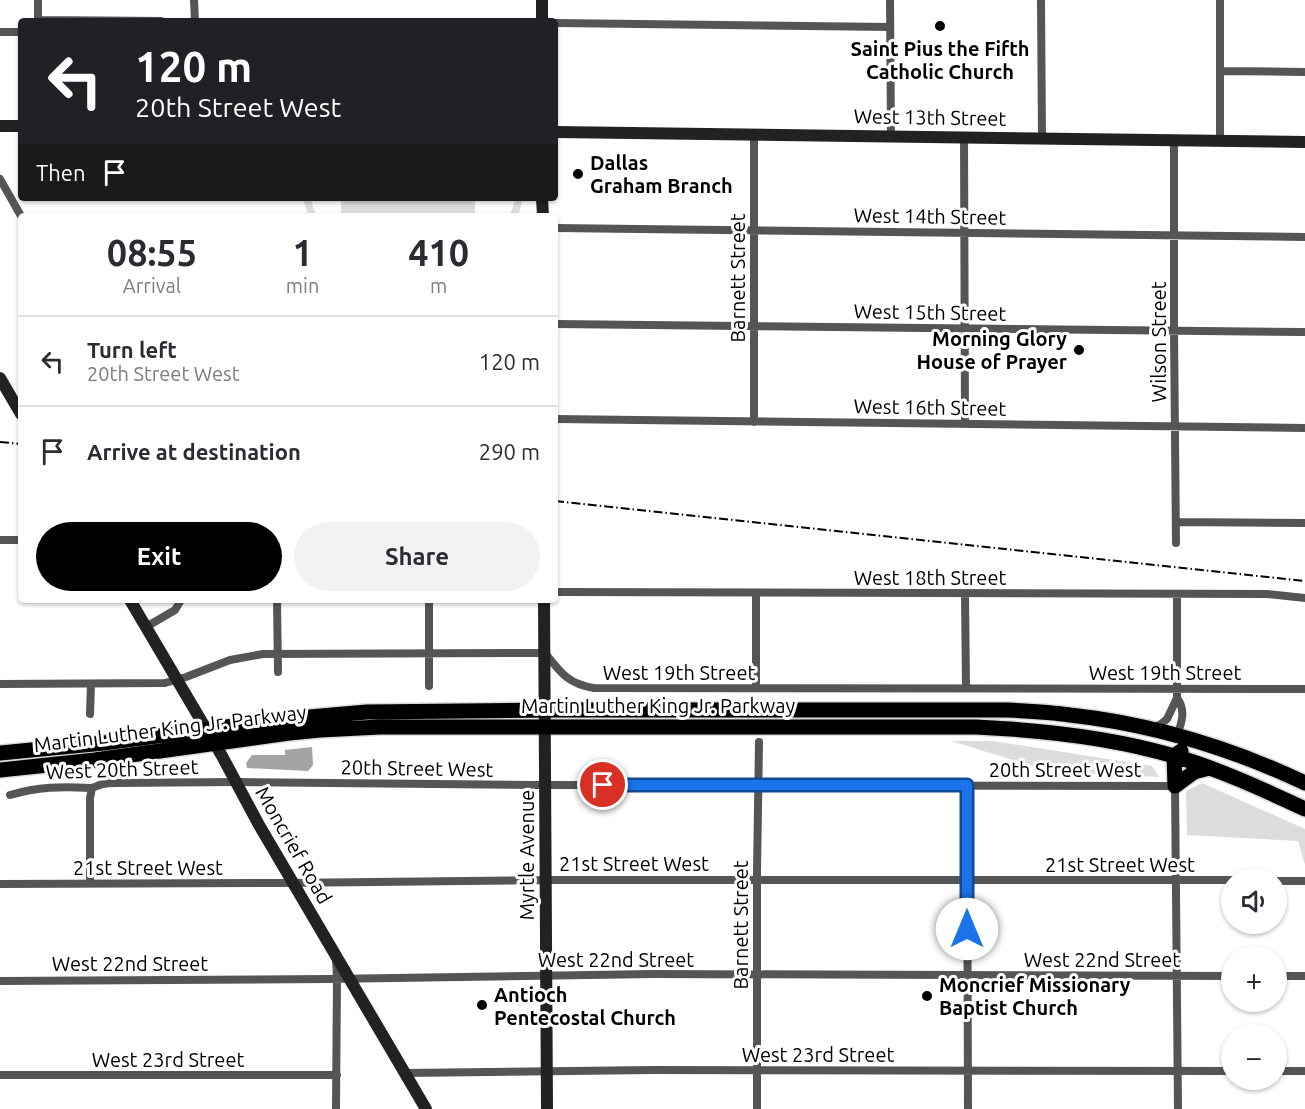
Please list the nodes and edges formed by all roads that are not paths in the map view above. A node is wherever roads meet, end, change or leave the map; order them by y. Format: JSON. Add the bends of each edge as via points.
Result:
{"nodes":[{"id":1,"x":38,"y":0,"type":"edge"},
{"id":2,"x":195,"y":0,"type":"edge"},
{"id":3,"x":542,"y":0,"type":"edge"},
{"id":4,"x":890,"y":0,"type":"edge"},
{"id":5,"x":1041,"y":0,"type":"edge"},
{"id":6,"x":1220,"y":0,"type":"edge"},
{"id":7,"x":38,"y":18,"type":"edge"},
{"id":8,"x":195,"y":18,"type":"edge"},
{"id":9,"x":542,"y":18,"type":"edge"},
{"id":10,"x":558,"y":23,"type":"edge"},
{"id":11,"x":890,"y":27,"type":"junction"},
{"id":12,"x":0,"y":32,"type":"edge"},
{"id":13,"x":18,"y":32,"type":"edge"},
{"id":14,"x":1220,"y":71,"type":"junction"},
{"id":15,"x":1305,"y":72,"type":"edge"},
{"id":16,"x":0,"y":126,"type":"edge"},
{"id":17,"x":18,"y":126,"type":"edge"},
{"id":18,"x":558,"y":132,"type":"edge"},
{"id":19,"x":754,"y":134,"type":"junction"},
{"id":20,"x":891,"y":136,"type":"junction"},
{"id":21,"x":964,"y":137,"type":"junction"},
{"id":22,"x":1042,"y":138,"type":"junction"},
{"id":23,"x":1174,"y":140,"type":"junction"},
{"id":24,"x":1220,"y":141,"type":"junction"},
{"id":25,"x":1305,"y":142,"type":"edge"},
{"id":26,"x":0,"y":179,"type":"edge"},
{"id":27,"x":19,"y":213,"type":"edge"},
{"id":28,"x":558,"y":228,"type":"edge"},
{"id":29,"x":753,"y":231,"type":"junction"},
{"id":30,"x":964,"y":233,"type":"junction"},
{"id":31,"x":1174,"y":236,"type":"junction"},
{"id":32,"x":1305,"y":237,"type":"edge"},
{"id":33,"x":558,"y":324,"type":"edge"},
{"id":34,"x":754,"y":326,"type":"junction"},
{"id":35,"x":964,"y":329,"type":"junction"},
{"id":36,"x":1174,"y":331,"type":"junction"},
{"id":37,"x":1305,"y":333,"type":"edge"},
{"id":38,"x":0,"y":378,"type":"edge"},
{"id":39,"x":18,"y":400,"type":"edge"},
{"id":40,"x":558,"y":419,"type":"edge"},
{"id":41,"x":754,"y":422,"type":"junction"},
{"id":42,"x":965,"y":424,"type":"junction"},
{"id":43,"x":1175,"y":426,"type":"junction"},
{"id":44,"x":1305,"y":428,"type":"edge"},
{"id":45,"x":1176,"y":522,"type":"junction"},
{"id":46,"x":1305,"y":523,"type":"edge"},
{"id":47,"x":0,"y":540,"type":"edge"},
{"id":48,"x":18,"y":540,"type":"edge"},
{"id":49,"x":1176,"y":543,"type":"dead end"},
{"id":50,"x":558,"y":592,"type":"edge"},
{"id":51,"x":756,"y":594,"type":"junction"},
{"id":52,"x":965,"y":594,"type":"junction"},
{"id":53,"x":1177,"y":594,"type":"junction"},
{"id":54,"x":1305,"y":598,"type":"edge"},
{"id":55,"x":132,"y":603,"type":"edge"},
{"id":56,"x":180,"y":603,"type":"edge"},
{"id":57,"x":277,"y":603,"type":"edge"},
{"id":58,"x":429,"y":603,"type":"edge"},
{"id":59,"x":544,"y":603,"type":"edge"},
{"id":60,"x":146,"y":627,"type":"junction"},
{"id":61,"x":278,"y":653,"type":"junction"},
{"id":62,"x":429,"y":653,"type":"junction"},
{"id":63,"x":545,"y":653,"type":"junction"},
{"id":64,"x":278,"y":672,"type":"dead end"},
{"id":65,"x":176,"y":680,"type":"junction"},
{"id":66,"x":0,"y":684,"type":"edge"},
{"id":67,"x":90,"y":684,"type":"junction"},
{"id":68,"x":429,"y":686,"type":"dead end"},
{"id":69,"x":756,"y":688,"type":"junction"},
{"id":70,"x":966,"y":688,"type":"junction"},
{"id":71,"x":1305,"y":689,"type":"edge"},
{"id":72,"x":1177,"y":693,"type":"junction"},
{"id":73,"x":546,"y":710,"type":"junction"},
{"id":74,"x":90,"y":714,"type":"dead end"},
{"id":75,"x":545,"y":726,"type":"junction"},
{"id":76,"x":205,"y":729,"type":"junction"},
{"id":77,"x":1150,"y":729,"type":"junction"},
{"id":78,"x":1063,"y":733,"type":"junction"},
{"id":79,"x":1177,"y":736,"type":"junction"},
{"id":80,"x":759,"y":742,"type":"dead end"},
{"id":81,"x":213,"y":743,"type":"junction"},
{"id":82,"x":0,"y":746,"type":"edge"},
{"id":83,"x":74,"y":747,"type":"junction"},
{"id":84,"x":0,"y":753,"type":"edge"},
{"id":85,"x":1174,"y":756,"type":"junction"},
{"id":86,"x":1244,"y":757,"type":"junction"},
{"id":87,"x":1209,"y":768,"type":"junction"},
{"id":88,"x":0,"y":770,"type":"edge"},
{"id":89,"x":235,"y":782,"type":"junction"},
{"id":90,"x":1305,"y":783,"type":"edge"},
{"id":91,"x":545,"y":785,"type":"junction"},
{"id":92,"x":757,"y":785,"type":"junction"},
{"id":93,"x":967,"y":785,"type":"junction"},
{"id":94,"x":1175,"y":786,"type":"junction"},
{"id":95,"x":92,"y":788,"type":"junction"},
{"id":96,"x":10,"y":795,"type":"dead end"},
{"id":97,"x":1305,"y":809,"type":"edge"},
{"id":98,"x":546,"y":880,"type":"junction"},
{"id":99,"x":757,"y":880,"type":"junction"},
{"id":100,"x":967,"y":880,"type":"junction"},
{"id":101,"x":1176,"y":880,"type":"junction"},
{"id":102,"x":1221,"y":880,"type":"edge"},
{"id":103,"x":1287,"y":880,"type":"edge"},
{"id":104,"x":1305,"y":881,"type":"edge"},
{"id":105,"x":292,"y":882,"type":"junction"},
{"id":106,"x":0,"y":884,"type":"edge"},
{"id":107,"x":90,"y":884,"type":"junction"},
{"id":108,"x":757,"y":975,"type":"junction"},
{"id":109,"x":967,"y":975,"type":"junction"},
{"id":110,"x":546,"y":976,"type":"junction"},
{"id":111,"x":1177,"y":976,"type":"junction"},
{"id":112,"x":1221,"y":976,"type":"edge"},
{"id":113,"x":1287,"y":976,"type":"edge"},
{"id":114,"x":1305,"y":976,"type":"edge"},
{"id":115,"x":343,"y":978,"type":"junction"},
{"id":116,"x":0,"y":981,"type":"edge"},
{"id":117,"x":757,"y":1070,"type":"junction"},
{"id":118,"x":547,"y":1071,"type":"junction"},
{"id":119,"x":968,"y":1071,"type":"junction"},
{"id":120,"x":1178,"y":1071,"type":"junction"},
{"id":121,"x":1221,"y":1071,"type":"edge"},
{"id":122,"x":1287,"y":1071,"type":"edge"},
{"id":123,"x":1305,"y":1071,"type":"edge"},
{"id":124,"x":405,"y":1073,"type":"junction"},
{"id":125,"x":0,"y":1075,"type":"edge"},
{"id":126,"x":337,"y":1075,"type":"junction"},
{"id":127,"x":336,"y":1109,"type":"edge"},
{"id":128,"x":426,"y":1109,"type":"edge"},
{"id":129,"x":547,"y":1109,"type":"edge"},
{"id":130,"x":758,"y":1109,"type":"edge"},
{"id":131,"x":968,"y":1109,"type":"edge"},
{"id":132,"x":1178,"y":1109,"type":"edge"}],
"edges":[{"from":1,"to":7,"type":"street"},
{"from":2,"to":8,"type":"street"},
{"from":3,"to":9,"type":"main road"},
{"from":4,"to":11,"type":"street"},
{"from":5,"to":22,"type":"street"},
{"from":6,"to":14,"type":"street"},
{"from":10,"to":11,"type":"street"},
{"from":11,"to":20,"type":"street"},
{"from":12,"to":13,"type":"street"},
{"from":14,"to":15,"type":"street"},
{"from":14,"to":24,"type":"street"},
{"from":16,"to":17,"type":"main road"},
{"from":18,"to":19,"type":"main road","name":"West 13th Street"},
{"from":19,"to":20,"type":"main road","name":"West 13th Street"},
{"from":19,"to":29,"type":"street","name":"Barnett Street"},
{"from":20,"to":21,"type":"main road","name":"West 13th Street"},
{"from":21,"to":22,"type":"main road","name":"West 13th Street"},
{"from":21,"to":30,"type":"street"},
{"from":22,"to":23,"type":"main road","name":"West 13th Street"},
{"from":23,"to":24,"type":"main road","name":"West 13th Street"},
{"from":23,"to":31,"type":"street","name":"Wilson Street"},
{"from":24,"to":25,"type":"main road","name":"West 13th Street"},
{"from":26,"to":27,"type":"street"},
{"from":28,"to":29,"type":"street","name":"West 14th Street"},
{"from":29,"to":30,"type":"street","name":"West 14th Street"},
{"from":29,"to":34,"type":"street","name":"Barnett Street"},
{"from":30,"to":31,"type":"street","name":"West 14th Street"},
{"from":30,"to":35,"type":"street"},
{"from":31,"to":32,"type":"street","name":"West 14th Street"},
{"from":31,"to":36,"type":"street","name":"Wilson Street"},
{"from":33,"to":34,"type":"street","name":"West 15th Street"},
{"from":34,"to":35,"type":"street","name":"West 15th Street"},
{"from":34,"to":41,"type":"street","name":"Barnett Street"},
{"from":35,"to":36,"type":"street","name":"West 15th Street"},
{"from":35,"to":42,"type":"street"},
{"from":36,"to":37,"type":"street","name":"West 15th Street"},
{"from":36,"to":43,"type":"street","name":"Wilson Street"},
{"from":38,"to":39,"type":"main road"},
{"from":40,"to":41,"type":"street","name":"West 16th Street"},
{"from":41,"to":42,"type":"street","name":"West 16th Street"},
{"from":42,"to":43,"type":"street","name":"West 16th Street"},
{"from":43,"to":44,"type":"street","name":"West 16th Street"},
{"from":43,"to":45,"type":"street","name":"Wilson Street"},
{"from":45,"to":46,"type":"street"},
{"from":45,"to":49,"type":"street","name":"Wilson Street"},
{"from":47,"to":48,"type":"street"},
{"from":50,"to":51,"type":"street","name":"West 18th Street"},
{"from":51,"to":52,"type":"street","name":"West 18th Street"},
{"from":51,"to":69,"type":"street"},
{"from":52,"to":53,"type":"street","name":"West 18th Street"},
{"from":52,"to":70,"type":"street"},
{"from":53,"to":54,"type":"street","name":"West 18th Street"},
{"from":53,"to":72,"type":"street"},
{"from":55,"to":60,"type":"main road","name":"Moncrief Road"},
{"from":56,"to":60,"type":"street","via":[[176,610]]},
{"from":57,"to":61,"type":"street"},
{"from":58,"to":62,"type":"street"},
{"from":59,"to":63,"type":"main road","name":"Myrtle Avenue"},
{"from":60,"to":65,"type":"main road","name":"Moncrief Road"},
{"from":61,"to":62,"type":"street"},
{"from":61,"to":64,"type":"street"},
{"from":61,"to":65,"type":"street","via":[[230,660]]},
{"from":62,"to":63,"type":"street"},
{"from":62,"to":68,"type":"street"},
{"from":63,"to":69,"type":"street","name":"West 19th Street","via":[[572,682],[594,688]]},
{"from":63,"to":73,"type":"main road","name":"Myrtle Avenue"},
{"from":65,"to":67,"type":"street"},
{"from":65,"to":76,"type":"main road","name":"Moncrief Road"},
{"from":66,"to":67,"type":"street"},
{"from":67,"to":74,"type":"street"},
{"from":69,"to":70,"type":"street","name":"West 19th Street"},
{"from":70,"to":72,"type":"street","name":"West 19th Street"},
{"from":71,"to":72,"type":"street","name":"West 19th Street"},
{"from":72,"to":77,"type":"street","via":[[1167,719]]},
{"from":72,"to":79,"type":"street","via":[[1183,711]]},
{"from":73,"to":75,"type":"main road","name":"Myrtle Avenue"},
{"from":73,"to":76,"type":"highway","name":"Martin Luther King Jr. Parkway","via":[[337,714]]},
{"from":73,"to":77,"type":"highway","name":"Martin Luther King Jr. Parkway","via":[[1006,710],[1079,716]]},
{"from":75,"to":78,"type":"highway","name":"Martin Luther King Jr. Parkway","via":[[976,727]]},
{"from":75,"to":81,"type":"highway","name":"Martin Luther King Jr. Parkway","via":[[350,728]]},
{"from":75,"to":91,"type":"main road","name":"Myrtle Avenue"},
{"from":76,"to":81,"type":"main road","name":"Moncrief Road"},
{"from":76,"to":83,"type":"highway","name":"Martin Luther King Jr. Parkway"},
{"from":77,"to":79,"type":"highway","name":"Martin Luther King Jr. Parkway"},
{"from":78,"to":79,"type":"highway","via":[[1161,741]]},
{"from":78,"to":85,"type":"highway","name":"Martin Luther King Jr. Parkway"},
{"from":79,"to":86,"type":"highway","name":"Martin Luther King Jr. Parkway"},
{"from":80,"to":92,"type":"street","name":"Barnett Street"},
{"from":81,"to":88,"type":"highway","name":"Martin Luther King Jr. Parkway"},
{"from":81,"to":89,"type":"main road","name":"Moncrief Road"},
{"from":82,"to":83,"type":"highway"},
{"from":83,"to":84,"type":"highway","name":"Martin Luther King Jr. Parkway"},
{"from":85,"to":86,"type":"highway","via":[[1190,749]]},
{"from":85,"to":87,"type":"highway","name":"Martin Luther King Jr. Parkway"},
{"from":85,"to":94,"type":"highway"},
{"from":86,"to":90,"type":"highway","name":"Martin Luther King Jr. Parkway"},
{"from":87,"to":94,"type":"highway","via":[[1194,772]]},
{"from":87,"to":97,"type":"highway","name":"Martin Luther King Jr. Parkway"},
{"from":89,"to":91,"type":"street","name":"20th Street West"},
{"from":89,"to":95,"type":"street","name":"West 20th Street","via":[[117,783]]},
{"from":89,"to":105,"type":"main road","name":"Moncrief Road"},
{"from":91,"to":92,"type":"street","name":"20th Street West"},
{"from":91,"to":98,"type":"main road","name":"Myrtle Avenue"},
{"from":92,"to":93,"type":"street","name":"20th Street West"},
{"from":92,"to":99,"type":"street","name":"Barnett Street"},
{"from":93,"to":94,"type":"street","name":"20th Street West"},
{"from":93,"to":100,"type":"street"},
{"from":94,"to":101,"type":"street"},
{"from":95,"to":96,"type":"street","name":"West 20th Street","via":[[52,787]]},
{"from":95,"to":107,"type":"street"},
{"from":98,"to":99,"type":"street","name":"21st Street West"},
{"from":98,"to":105,"type":"street","name":"21st Street West"},
{"from":98,"to":110,"type":"main road","name":"Myrtle Avenue"},
{"from":99,"to":100,"type":"street","name":"21st Street West"},
{"from":99,"to":108,"type":"street","name":"Barnett Street"},
{"from":100,"to":101,"type":"street","name":"21st Street West"},
{"from":100,"to":109,"type":"street"},
{"from":101,"to":102,"type":"street","name":"21st Street West"},
{"from":101,"to":111,"type":"street"},
{"from":103,"to":104,"type":"street"},
{"from":105,"to":107,"type":"street","name":"21st Street West"},
{"from":105,"to":115,"type":"main road","name":"Moncrief Road","via":[[336,957]]},
{"from":106,"to":107,"type":"street","name":"21st Street West"},
{"from":108,"to":109,"type":"street","name":"West 22nd Street"},
{"from":108,"to":110,"type":"street","name":"West 22nd Street"},
{"from":108,"to":117,"type":"street","name":"Barnett Street"},
{"from":109,"to":111,"type":"street","name":"West 22nd Street"},
{"from":109,"to":119,"type":"street"},
{"from":110,"to":115,"type":"street","name":"West 22nd Street"},
{"from":110,"to":118,"type":"main road","name":"Myrtle Avenue"},
{"from":111,"to":112,"type":"street","name":"West 22nd Street"},
{"from":111,"to":120,"type":"street"},
{"from":113,"to":114,"type":"street"},
{"from":115,"to":116,"type":"street","name":"West 22nd Street"},
{"from":115,"to":124,"type":"main road","name":"Moncrief Road"},
{"from":115,"to":126,"type":"street"},
{"from":117,"to":118,"type":"street","name":"West 23rd Street"},
{"from":117,"to":119,"type":"street","name":"West 23rd Street"},
{"from":117,"to":130,"type":"street","name":"Barnett Street"},
{"from":118,"to":124,"type":"street","name":"West 23rd Street"},
{"from":118,"to":129,"type":"main road","name":"Myrtle Avenue"},
{"from":119,"to":120,"type":"street","name":"West 23rd Street"},
{"from":119,"to":131,"type":"street"},
{"from":120,"to":121,"type":"street","name":"West 23rd Street"},
{"from":120,"to":132,"type":"street"},
{"from":122,"to":123,"type":"street"},
{"from":124,"to":128,"type":"main road","name":"Moncrief Road"},
{"from":125,"to":126,"type":"street","name":"West 23rd Street"},
{"from":126,"to":127,"type":"street"}]}
